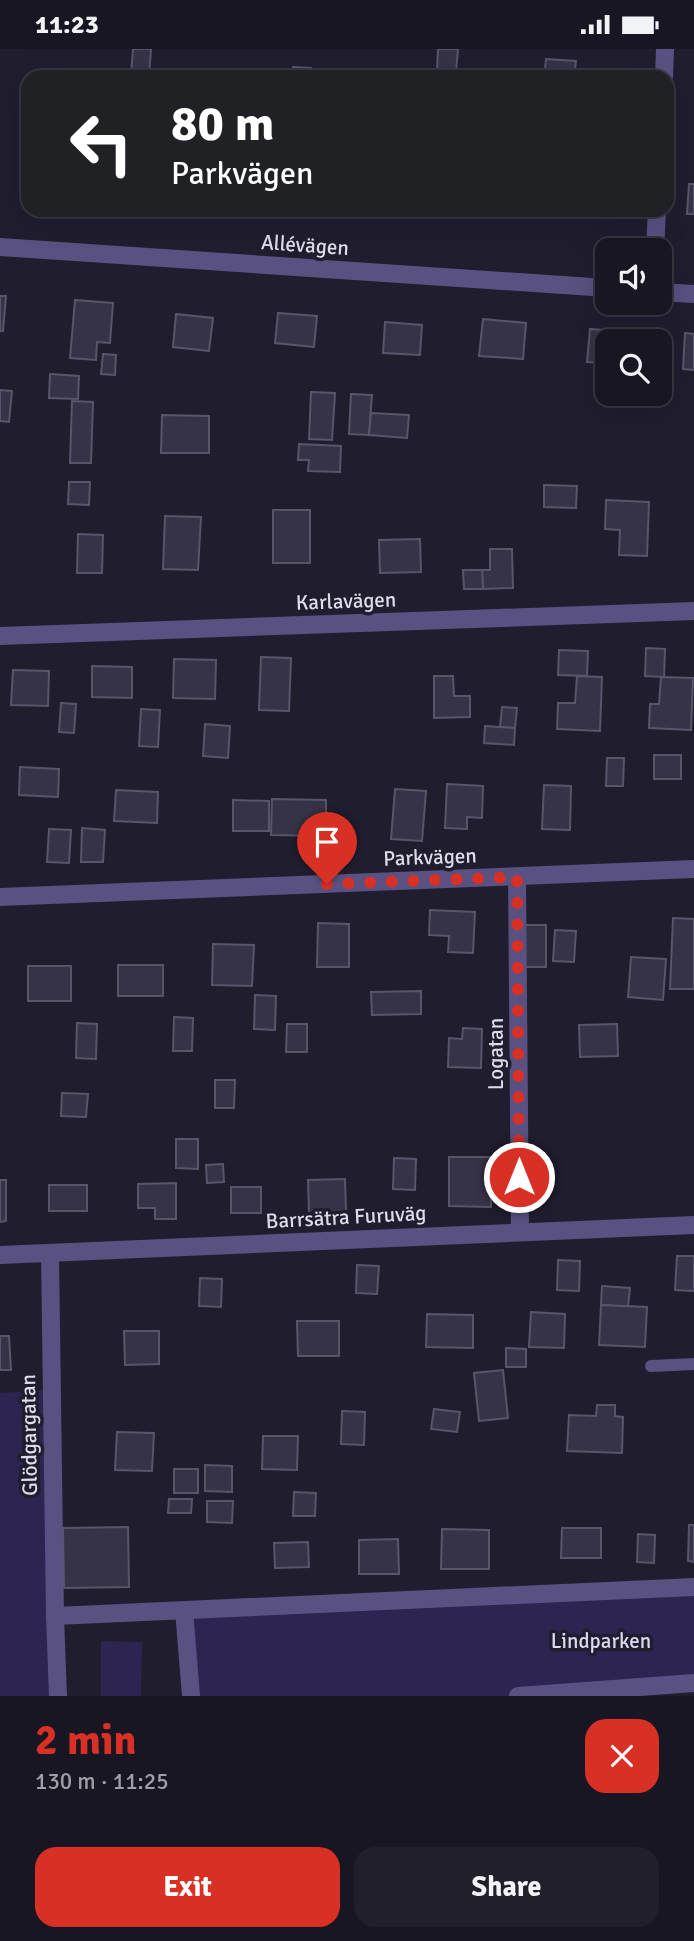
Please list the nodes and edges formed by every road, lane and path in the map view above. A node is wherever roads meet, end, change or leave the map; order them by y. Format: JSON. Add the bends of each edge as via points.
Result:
{"nodes":[{"id":1,"x":665,"y":49,"type":"edge"},
{"id":2,"x":664,"y":70,"type":"edge"},
{"id":3,"x":657,"y":217,"type":"edge"},
{"id":4,"x":656,"y":238,"type":"edge"},
{"id":5,"x":0,"y":247,"type":"edge"},
{"id":6,"x":595,"y":287,"type":"edge"},
{"id":7,"x":672,"y":293,"type":"edge"},
{"id":8,"x":694,"y":294,"type":"edge"},
{"id":9,"x":694,"y":611,"type":"edge"},
{"id":10,"x":0,"y":636,"type":"edge"},
{"id":11,"x":694,"y":869,"type":"edge"},
{"id":12,"x":517,"y":877,"type":"junction"},
{"id":13,"x":0,"y":897,"type":"edge"},
{"id":14,"x":694,"y":1225,"type":"edge"},
{"id":15,"x":520,"y":1231,"type":"junction"},
{"id":16,"x":50,"y":1254,"type":"junction"},
{"id":17,"x":0,"y":1255,"type":"edge"},
{"id":18,"x":694,"y":1364,"type":"edge"},
{"id":19,"x":651,"y":1366,"type":"dead end"},
{"id":20,"x":694,"y":1587,"type":"edge"},
{"id":21,"x":184,"y":1610,"type":"junction"},
{"id":22,"x":55,"y":1616,"type":"junction"},
{"id":23,"x":694,"y":1683,"type":"edge"},
{"id":24,"x":58,"y":1696,"type":"edge"},
{"id":25,"x":191,"y":1696,"type":"edge"},
{"id":26,"x":518,"y":1696,"type":"edge"}],
"edges":[{"from":1,"to":2,"type":"street"},
{"from":3,"to":4,"type":"street"},
{"from":5,"to":6,"type":"street","name":"Allévägen"},
{"from":7,"to":8,"type":"street"},
{"from":9,"to":10,"type":"street","name":"Karlavägen"},
{"from":11,"to":12,"type":"street","name":"Parkvägen"},
{"from":12,"to":13,"type":"street","name":"Parkvägen"},
{"from":12,"to":15,"type":"street","name":"Logatan"},
{"from":14,"to":15,"type":"street","name":"Barrsätra Furuväg"},
{"from":15,"to":16,"type":"street","name":"Barrsätra Furuväg"},
{"from":16,"to":17,"type":"street","name":"Barrsätra Furuväg"},
{"from":16,"to":22,"type":"street","name":"Glödgargatan"},
{"from":18,"to":19,"type":"lane"},
{"from":20,"to":21,"type":"street"},
{"from":21,"to":22,"type":"street"},
{"from":21,"to":25,"type":"street"},
{"from":22,"to":24,"type":"street"},
{"from":23,"to":26,"type":"street"}]}
